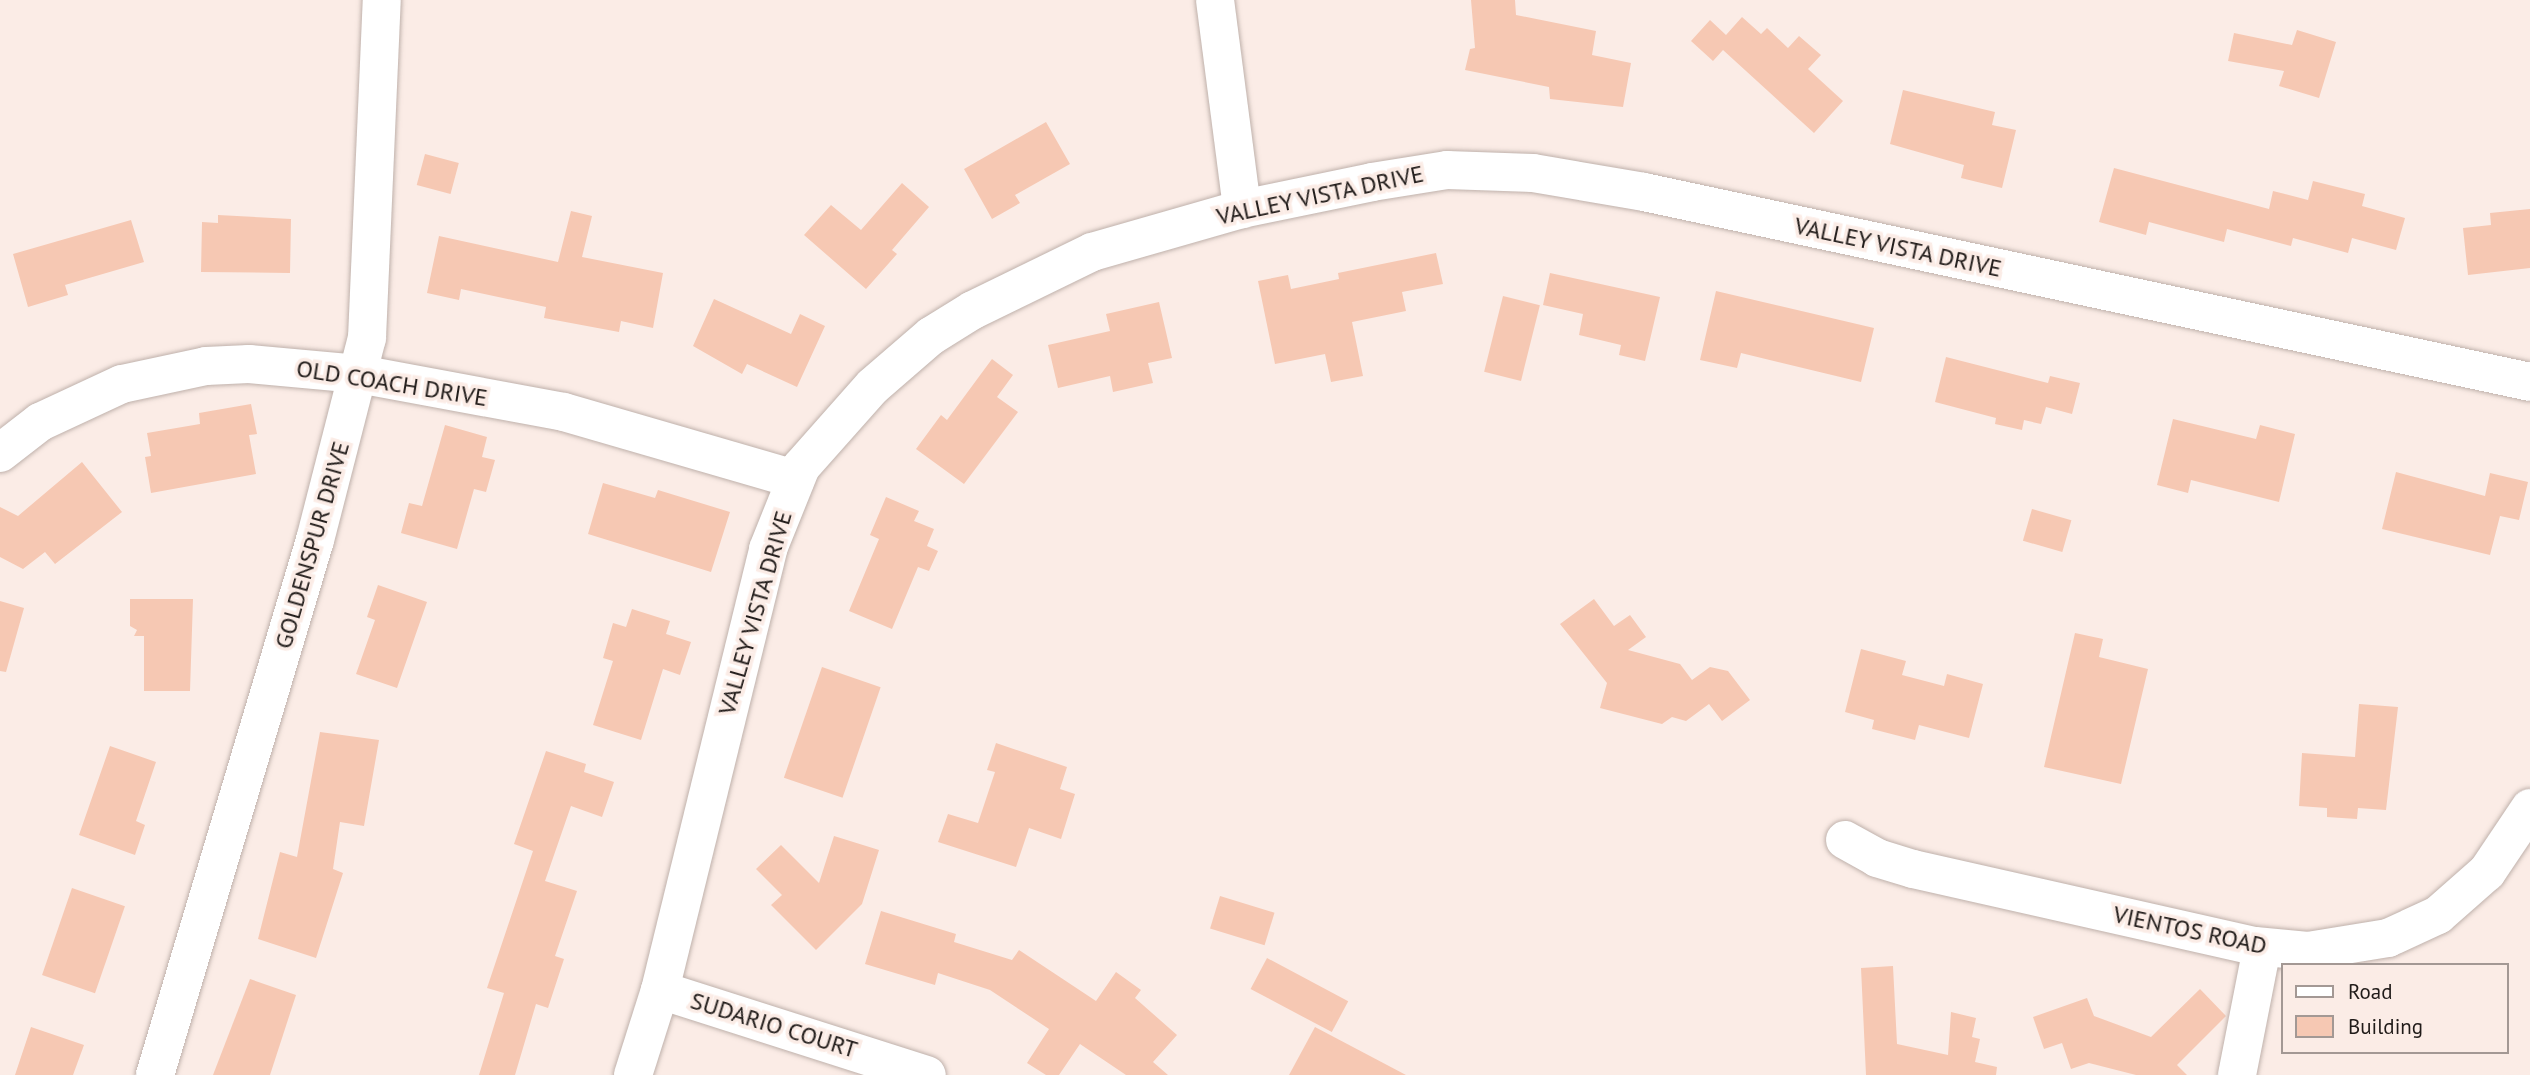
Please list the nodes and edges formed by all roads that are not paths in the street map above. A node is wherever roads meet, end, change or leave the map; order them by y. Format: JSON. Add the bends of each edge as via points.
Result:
{"nodes":[{"id":1,"x":382,"y":0,"type":"edge"},
{"id":2,"x":1215,"y":0,"type":"edge"},
{"id":3,"x":1242,"y":209,"type":"junction"},
{"id":4,"x":359,"y":374,"type":"junction"},
{"id":5,"x":2530,"y":382,"type":"edge"},
{"id":6,"x":0,"y":453,"type":"edge"},
{"id":7,"x":795,"y":479,"type":"junction"},
{"id":8,"x":2530,"y":808,"type":"edge"},
{"id":9,"x":1844,"y":840,"type":"dead end"},
{"id":10,"x":2262,"y":947,"type":"junction"},
{"id":11,"x":660,"y":990,"type":"junction"},
{"id":12,"x":155,"y":1075,"type":"edge"},
{"id":13,"x":633,"y":1075,"type":"edge"},
{"id":14,"x":927,"y":1075,"type":"edge"},
{"id":15,"x":2237,"y":1075,"type":"edge"}],
"edges":[{"from":1,"to":4,"type":"street","name":"GOLDENSPUR DRIVE","via":[[370,303]]},
{"from":2,"to":3,"type":"street"},
{"from":3,"to":5,"type":"street","name":"VALLEY VISTA DRIVE","via":[[1447,170],[1533,173],[1658,195]]},
{"from":3,"to":7,"type":"street","name":"VALLEY VISTA DRIVE","via":[[1092,252],[972,310],[931,336],[873,386]]},
{"from":4,"to":6,"type":"street","name":"OLD COACH DRIVE","via":[[249,364],[163,373],[82,400],[40,422]]},
{"from":4,"to":7,"type":"street","name":"OLD COACH DRIVE","via":[[564,412]]},
{"from":4,"to":12,"type":"street","name":"GOLDENSPUR DRIVE","via":[[315,540]]},
{"from":7,"to":11,"type":"street","name":"VALLEY VISTA DRIVE","via":[[768,549],[735,673]]},
{"from":8,"to":10,"type":"street","name":"VIENTOS ROAD","via":[[2487,872],[2456,901],[2421,924],[2388,939],[2335,950]]},
{"from":9,"to":10,"type":"street","name":"VIENTOS ROAD","via":[[1895,865]]},
{"from":10,"to":15,"type":"street"},
{"from":11,"to":13,"type":"street","name":"VALLEY VISTA DRIVE"},
{"from":11,"to":14,"type":"street","name":"SUDARIO COURT"}]}
